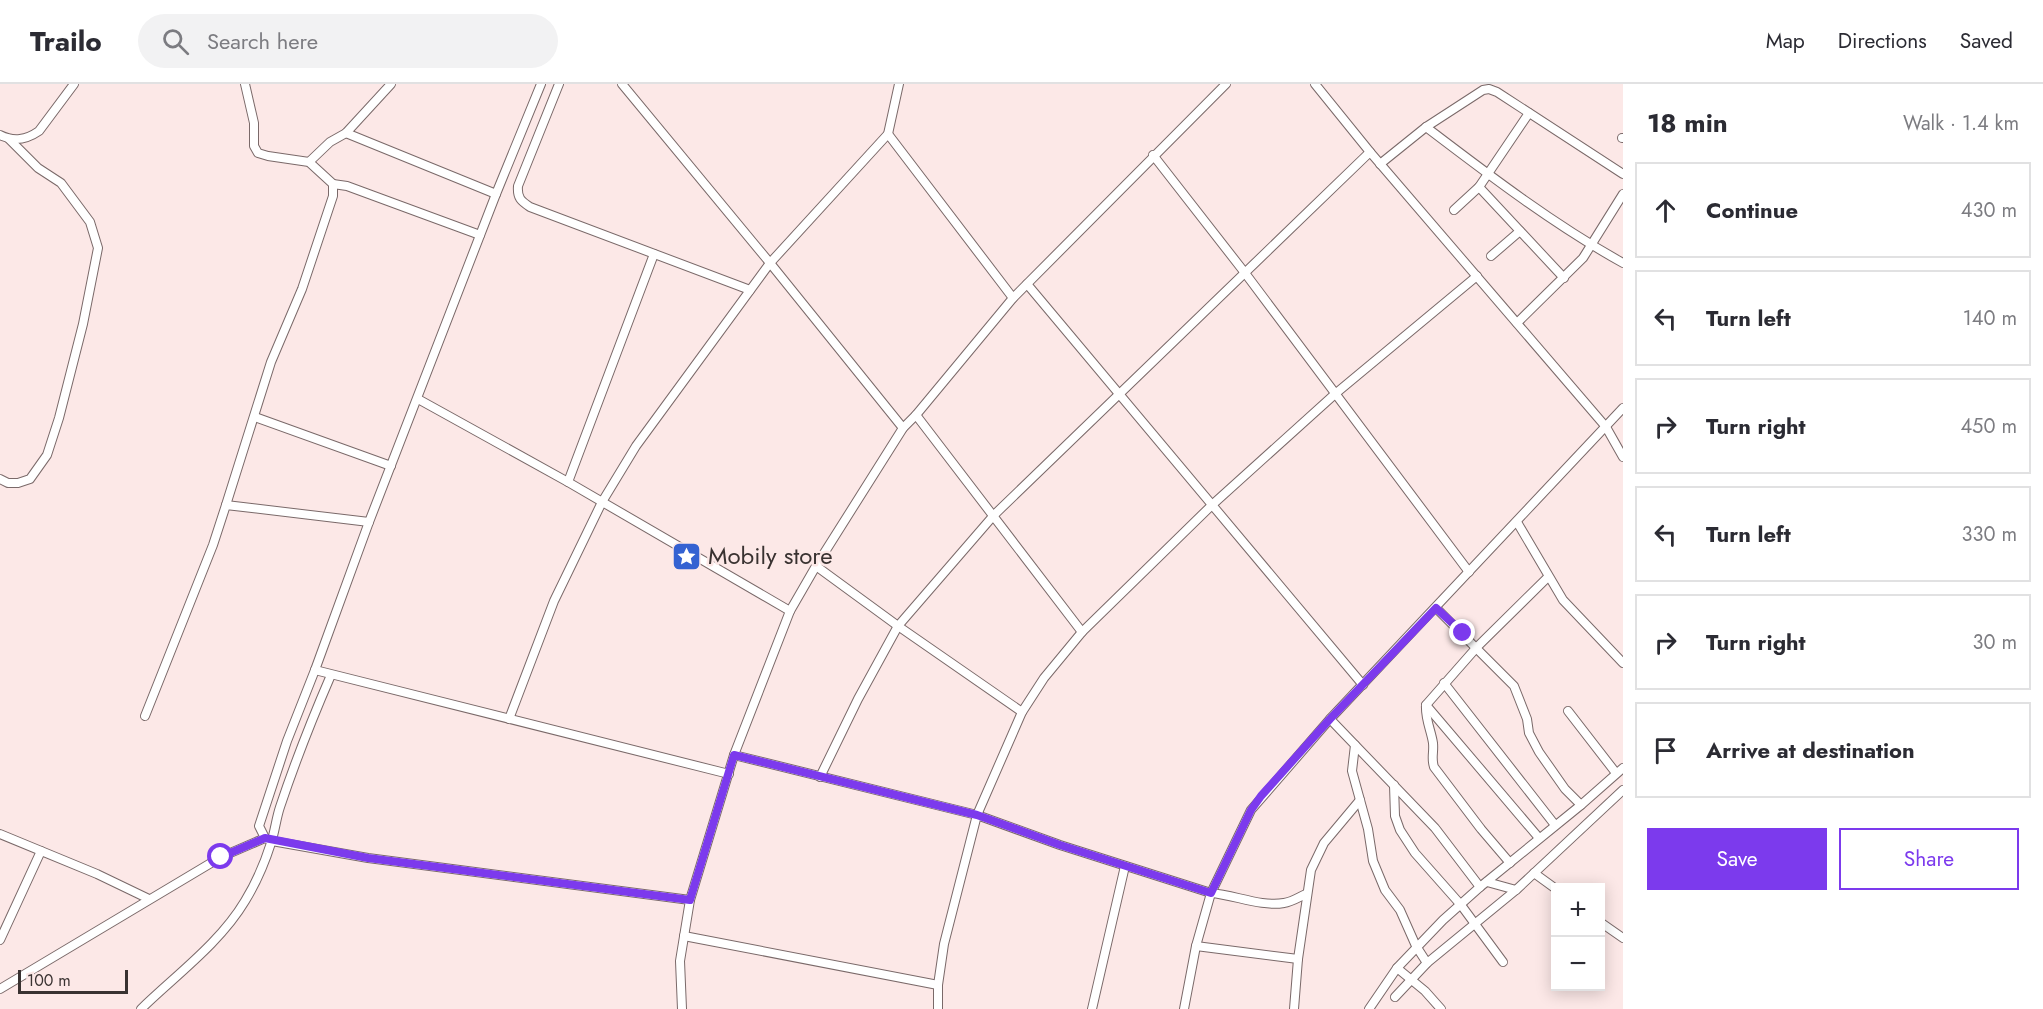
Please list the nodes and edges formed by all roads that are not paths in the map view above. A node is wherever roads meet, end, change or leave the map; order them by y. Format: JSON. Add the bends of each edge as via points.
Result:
{"nodes":[{"id":1,"x":74,"y":84,"type":"edge"},
{"id":2,"x":245,"y":84,"type":"edge"},
{"id":3,"x":391,"y":84,"type":"edge"},
{"id":4,"x":541,"y":84,"type":"edge"},
{"id":5,"x":560,"y":84,"type":"edge"},
{"id":6,"x":622,"y":84,"type":"edge"},
{"id":7,"x":899,"y":84,"type":"edge"},
{"id":8,"x":1226,"y":84,"type":"edge"},
{"id":9,"x":1315,"y":84,"type":"edge"},
{"id":10,"x":1529,"y":113,"type":"junction"},
{"id":11,"x":1426,"y":127,"type":"junction"},
{"id":12,"x":346,"y":133,"type":"junction"},
{"id":13,"x":888,"y":134,"type":"junction"},
{"id":14,"x":4,"y":137,"type":"edge"},
{"id":15,"x":1370,"y":152,"type":"junction"},
{"id":16,"x":1153,"y":155,"type":"junction"},
{"id":17,"x":309,"y":162,"type":"junction"},
{"id":18,"x":1380,"y":164,"type":"junction"},
{"id":19,"x":1623,"y":174,"type":"edge"},
{"id":20,"x":1488,"y":175,"type":"junction"},
{"id":21,"x":333,"y":184,"type":"junction"},
{"id":22,"x":1479,"y":187,"type":"junction"},
{"id":23,"x":495,"y":194,"type":"junction"},
{"id":24,"x":1623,"y":194,"type":"edge"},
{"id":25,"x":1454,"y":210,"type":"dead end"},
{"id":26,"x":1520,"y":231,"type":"junction"},
{"id":27,"x":480,"y":235,"type":"junction"},
{"id":28,"x":1591,"y":245,"type":"junction"},
{"id":29,"x":654,"y":254,"type":"junction"},
{"id":30,"x":1491,"y":256,"type":"dead end"},
{"id":31,"x":770,"y":262,"type":"junction"},
{"id":32,"x":1623,"y":263,"type":"edge"},
{"id":33,"x":1245,"y":273,"type":"junction"},
{"id":34,"x":1476,"y":276,"type":"junction"},
{"id":35,"x":1564,"y":278,"type":"junction"},
{"id":36,"x":1027,"y":284,"type":"junction"},
{"id":37,"x":750,"y":290,"type":"junction"},
{"id":38,"x":1013,"y":298,"type":"junction"},
{"id":39,"x":1516,"y":323,"type":"junction"},
{"id":40,"x":1118,"y":393,"type":"junction"},
{"id":41,"x":1335,"y":394,"type":"junction"},
{"id":42,"x":418,"y":399,"type":"junction"},
{"id":43,"x":1623,"y":408,"type":"edge"},
{"id":44,"x":916,"y":415,"type":"junction"},
{"id":45,"x":255,"y":417,"type":"junction"},
{"id":46,"x":1606,"y":427,"type":"junction"},
{"id":47,"x":903,"y":428,"type":"junction"},
{"id":48,"x":1623,"y":457,"type":"edge"},
{"id":49,"x":391,"y":466,"type":"junction"},
{"id":50,"x":0,"y":479,"type":"edge"},
{"id":51,"x":568,"y":482,"type":"junction"},
{"id":52,"x":602,"y":502,"type":"junction"},
{"id":53,"x":226,"y":505,"type":"junction"},
{"id":54,"x":1212,"y":505,"type":"junction"},
{"id":55,"x":994,"y":515,"type":"junction"},
{"id":56,"x":369,"y":522,"type":"junction"},
{"id":57,"x":1517,"y":522,"type":"junction"},
{"id":58,"x":816,"y":566,"type":"junction"},
{"id":59,"x":1469,"y":572,"type":"junction"},
{"id":60,"x":1548,"y":577,"type":"junction"},
{"id":61,"x":1436,"y":608,"type":"junction"},
{"id":62,"x":790,"y":611,"type":"junction"},
{"id":63,"x":898,"y":626,"type":"junction"},
{"id":64,"x":1082,"y":632,"type":"junction"},
{"id":65,"x":1477,"y":647,"type":"junction"},
{"id":66,"x":1622,"y":661,"type":"edge"},
{"id":67,"x":315,"y":670,"type":"junction"},
{"id":68,"x":331,"y":675,"type":"junction"},
{"id":69,"x":1444,"y":683,"type":"junction"},
{"id":70,"x":1363,"y":685,"type":"junction"},
{"id":71,"x":1426,"y":705,"type":"junction"},
{"id":72,"x":1568,"y":711,"type":"dead end"},
{"id":73,"x":1022,"y":712,"type":"junction"},
{"id":74,"x":146,"y":716,"type":"dead end"},
{"id":75,"x":509,"y":719,"type":"junction"},
{"id":76,"x":1330,"y":719,"type":"junction"},
{"id":77,"x":287,"y":741,"type":"junction"},
{"id":78,"x":1355,"y":745,"type":"junction"},
{"id":79,"x":301,"y":746,"type":"junction"},
{"id":80,"x":734,"y":755,"type":"junction"},
{"id":81,"x":1620,"y":770,"type":"edge"},
{"id":82,"x":729,"y":774,"type":"junction"},
{"id":83,"x":820,"y":777,"type":"junction"},
{"id":84,"x":1394,"y":786,"type":"junction"},
{"id":85,"x":1623,"y":790,"type":"edge"},
{"id":86,"x":1360,"y":800,"type":"junction"},
{"id":87,"x":1581,"y":805,"type":"junction"},
{"id":88,"x":977,"y":815,"type":"junction"},
{"id":89,"x":1556,"y":825,"type":"junction"},
{"id":90,"x":0,"y":834,"type":"edge"},
{"id":91,"x":1539,"y":838,"type":"junction"},
{"id":92,"x":268,"y":840,"type":"junction"},
{"id":93,"x":41,"y":850,"type":"junction"},
{"id":94,"x":1510,"y":863,"type":"junction"},
{"id":95,"x":1125,"y":866,"type":"junction"},
{"id":96,"x":1534,"y":873,"type":"junction"},
{"id":97,"x":1484,"y":884,"type":"junction"},
{"id":98,"x":1551,"y":885,"type":"edge"},
{"id":99,"x":1516,"y":890,"type":"junction"},
{"id":100,"x":1211,"y":893,"type":"junction"},
{"id":101,"x":1306,"y":894,"type":"junction"},
{"id":102,"x":149,"y":899,"type":"junction"},
{"id":103,"x":690,"y":900,"type":"junction"},
{"id":104,"x":1461,"y":904,"type":"junction"},
{"id":105,"x":1605,"y":925,"type":"edge"},
{"id":106,"x":1474,"y":926,"type":"junction"},
{"id":107,"x":684,"y":936,"type":"junction"},
{"id":108,"x":1623,"y":938,"type":"edge"},
{"id":109,"x":0,"y":940,"type":"edge"},
{"id":110,"x":1196,"y":946,"type":"junction"},
{"id":111,"x":1416,"y":946,"type":"junction"},
{"id":112,"x":1298,"y":959,"type":"junction"},
{"id":113,"x":1503,"y":962,"type":"dead end"},
{"id":114,"x":1427,"y":963,"type":"junction"},
{"id":115,"x":1397,"y":968,"type":"junction"},
{"id":116,"x":1411,"y":980,"type":"junction"},
{"id":117,"x":938,"y":985,"type":"junction"},
{"id":118,"x":0,"y":988,"type":"edge"},
{"id":119,"x":1395,"y":997,"type":"dead end"},
{"id":120,"x":141,"y":1009,"type":"edge"},
{"id":121,"x":682,"y":1009,"type":"edge"},
{"id":122,"x":938,"y":1009,"type":"edge"},
{"id":123,"x":1092,"y":1009,"type":"edge"},
{"id":124,"x":1184,"y":1009,"type":"edge"},
{"id":125,"x":1294,"y":1009,"type":"edge"},
{"id":126,"x":1369,"y":1009,"type":"edge"},
{"id":127,"x":1441,"y":1009,"type":"edge"}],
"edges":[{"from":1,"to":14,"type":"street","via":[[39,131],[19,140]]},
{"from":2,"to":17,"type":"street","via":[[258,153]]},
{"from":3,"to":12,"type":"street"},
{"from":4,"to":23,"type":"street"},
{"from":5,"to":29,"type":"street","via":[[518,186],[521,201]]},
{"from":6,"to":31,"type":"street"},
{"from":7,"to":13,"type":"street"},
{"from":8,"to":16,"type":"street"},
{"from":9,"to":15,"type":"street"},
{"from":10,"to":11,"type":"street","via":[[1489,89]]},
{"from":10,"to":19,"type":"street"},
{"from":10,"to":20,"type":"street"},
{"from":11,"to":18,"type":"street"},
{"from":11,"to":20,"type":"street"},
{"from":12,"to":17,"type":"street"},
{"from":12,"to":23,"type":"street"},
{"from":13,"to":31,"type":"street"},
{"from":13,"to":38,"type":"street"},
{"from":14,"to":50,"type":"street","via":[[61,183],[90,222],[98,248],[75,355],[47,455],[30,479],[18,483]]},
{"from":15,"to":18,"type":"street"},
{"from":15,"to":33,"type":"street"},
{"from":16,"to":33,"type":"street"},
{"from":16,"to":36,"type":"street"},
{"from":17,"to":21,"type":"street"},
{"from":18,"to":34,"type":"street"},
{"from":20,"to":22,"type":"street"},
{"from":20,"to":28,"type":"street"},
{"from":21,"to":27,"type":"street"},
{"from":21,"to":45,"type":"street","via":[[333,196],[302,289],[271,362]]},
{"from":22,"to":25,"type":"street"},
{"from":22,"to":26,"type":"street"},
{"from":23,"to":27,"type":"street"},
{"from":24,"to":28,"type":"street"},
{"from":26,"to":30,"type":"street"},
{"from":26,"to":35,"type":"street"},
{"from":27,"to":42,"type":"street"},
{"from":28,"to":32,"type":"street"},
{"from":28,"to":35,"type":"street"},
{"from":29,"to":37,"type":"street"},
{"from":29,"to":51,"type":"street"},
{"from":31,"to":37,"type":"street"},
{"from":31,"to":47,"type":"street"},
{"from":33,"to":40,"type":"street"},
{"from":33,"to":41,"type":"street"},
{"from":34,"to":39,"type":"street"},
{"from":34,"to":41,"type":"street"},
{"from":35,"to":39,"type":"street"},
{"from":36,"to":38,"type":"street"},
{"from":36,"to":40,"type":"street"},
{"from":37,"to":52,"type":"street","via":[[642,437]]},
{"from":38,"to":44,"type":"street"},
{"from":39,"to":46,"type":"street"},
{"from":40,"to":54,"type":"street"},
{"from":40,"to":55,"type":"street"},
{"from":41,"to":54,"type":"street"},
{"from":41,"to":59,"type":"street"},
{"from":42,"to":49,"type":"street"},
{"from":42,"to":51,"type":"street"},
{"from":43,"to":46,"type":"street"},
{"from":44,"to":47,"type":"street"},
{"from":44,"to":55,"type":"street"},
{"from":45,"to":49,"type":"street"},
{"from":45,"to":53,"type":"street"},
{"from":46,"to":48,"type":"street"},
{"from":46,"to":57,"type":"street"},
{"from":47,"to":58,"type":"street"},
{"from":49,"to":56,"type":"street"},
{"from":51,"to":52,"type":"street"},
{"from":52,"to":62,"type":"street"},
{"from":52,"to":75,"type":"street","via":[[554,601]]},
{"from":53,"to":56,"type":"street"},
{"from":53,"to":74,"type":"street"},
{"from":54,"to":64,"type":"street"},
{"from":54,"to":70,"type":"street"},
{"from":55,"to":63,"type":"street"},
{"from":55,"to":64,"type":"street"},
{"from":56,"to":67,"type":"street"},
{"from":57,"to":59,"type":"street"},
{"from":57,"to":60,"type":"street"},
{"from":58,"to":62,"type":"street"},
{"from":58,"to":63,"type":"street"},
{"from":59,"to":61,"type":"street"},
{"from":60,"to":65,"type":"street"},
{"from":60,"to":66,"type":"street","via":[[1575,614]]},
{"from":61,"to":65,"type":"street"},
{"from":61,"to":70,"type":"street"},
{"from":62,"to":80,"type":"street"},
{"from":63,"to":73,"type":"street"},
{"from":63,"to":83,"type":"street"},
{"from":64,"to":73,"type":"street"},
{"from":65,"to":69,"type":"street"},
{"from":65,"to":87,"type":"street","via":[[1514,686],[1539,752]]},
{"from":67,"to":68,"type":"street"},
{"from":67,"to":77,"type":"street"},
{"from":68,"to":75,"type":"street"},
{"from":68,"to":79,"type":"street"},
{"from":69,"to":71,"type":"street"},
{"from":69,"to":89,"type":"street"},
{"from":70,"to":76,"type":"street"},
{"from":71,"to":91,"type":"street"},
{"from":71,"to":94,"type":"street","via":[[1434,767]]},
{"from":72,"to":81,"type":"street"},
{"from":73,"to":88,"type":"street"},
{"from":75,"to":82,"type":"street"},
{"from":76,"to":78,"type":"street"},
{"from":76,"to":100,"type":"street","via":[[1251,810]]},
{"from":77,"to":79,"type":"street"},
{"from":77,"to":92,"type":"street","via":[[259,826]]},
{"from":78,"to":84,"type":"street"},
{"from":78,"to":86,"type":"street","via":[[1352,771]]},
{"from":79,"to":92,"type":"street"},
{"from":80,"to":82,"type":"street"},
{"from":80,"to":83,"type":"street"},
{"from":81,"to":87,"type":"street"},
{"from":82,"to":103,"type":"street"},
{"from":83,"to":88,"type":"street"},
{"from":84,"to":97,"type":"street"},
{"from":84,"to":104,"type":"street","via":[[1395,816],[1400,830]]},
{"from":85,"to":96,"type":"street"},
{"from":86,"to":101,"type":"street","via":[[1324,843],[1311,870]]},
{"from":86,"to":111,"type":"street","via":[[1378,876],[1400,910]]},
{"from":87,"to":89,"type":"street"},
{"from":88,"to":95,"type":"street"},
{"from":88,"to":117,"type":"street","via":[[950,913]]},
{"from":89,"to":91,"type":"street"},
{"from":90,"to":93,"type":"street"},
{"from":91,"to":94,"type":"street"},
{"from":92,"to":102,"type":"street","via":[[221,857]]},
{"from":92,"to":103,"type":"street","via":[[368,858]]},
{"from":92,"to":120,"type":"street","via":[[255,884],[232,920]]},
{"from":93,"to":102,"type":"street"},
{"from":93,"to":109,"type":"street"},
{"from":94,"to":97,"type":"street"},
{"from":95,"to":100,"type":"street"},
{"from":95,"to":123,"type":"street"},
{"from":96,"to":98,"type":"street"},
{"from":96,"to":99,"type":"street"},
{"from":97,"to":99,"type":"street"},
{"from":97,"to":104,"type":"street"},
{"from":99,"to":106,"type":"street"},
{"from":100,"to":101,"type":"street","via":[[1281,904]]},
{"from":100,"to":110,"type":"street"},
{"from":101,"to":112,"type":"street"},
{"from":102,"to":118,"type":"street"},
{"from":103,"to":107,"type":"street"},
{"from":104,"to":106,"type":"street"},
{"from":104,"to":111,"type":"street"},
{"from":105,"to":108,"type":"street"},
{"from":106,"to":113,"type":"street"},
{"from":106,"to":114,"type":"street"},
{"from":107,"to":117,"type":"street"},
{"from":107,"to":121,"type":"street","via":[[680,961]]},
{"from":110,"to":112,"type":"street"},
{"from":110,"to":124,"type":"street"},
{"from":111,"to":114,"type":"street"},
{"from":111,"to":115,"type":"street"},
{"from":112,"to":125,"type":"street"},
{"from":114,"to":116,"type":"street"},
{"from":115,"to":116,"type":"street"},
{"from":115,"to":126,"type":"street"},
{"from":116,"to":119,"type":"street"},
{"from":116,"to":127,"type":"street"},
{"from":117,"to":122,"type":"street"}]}
